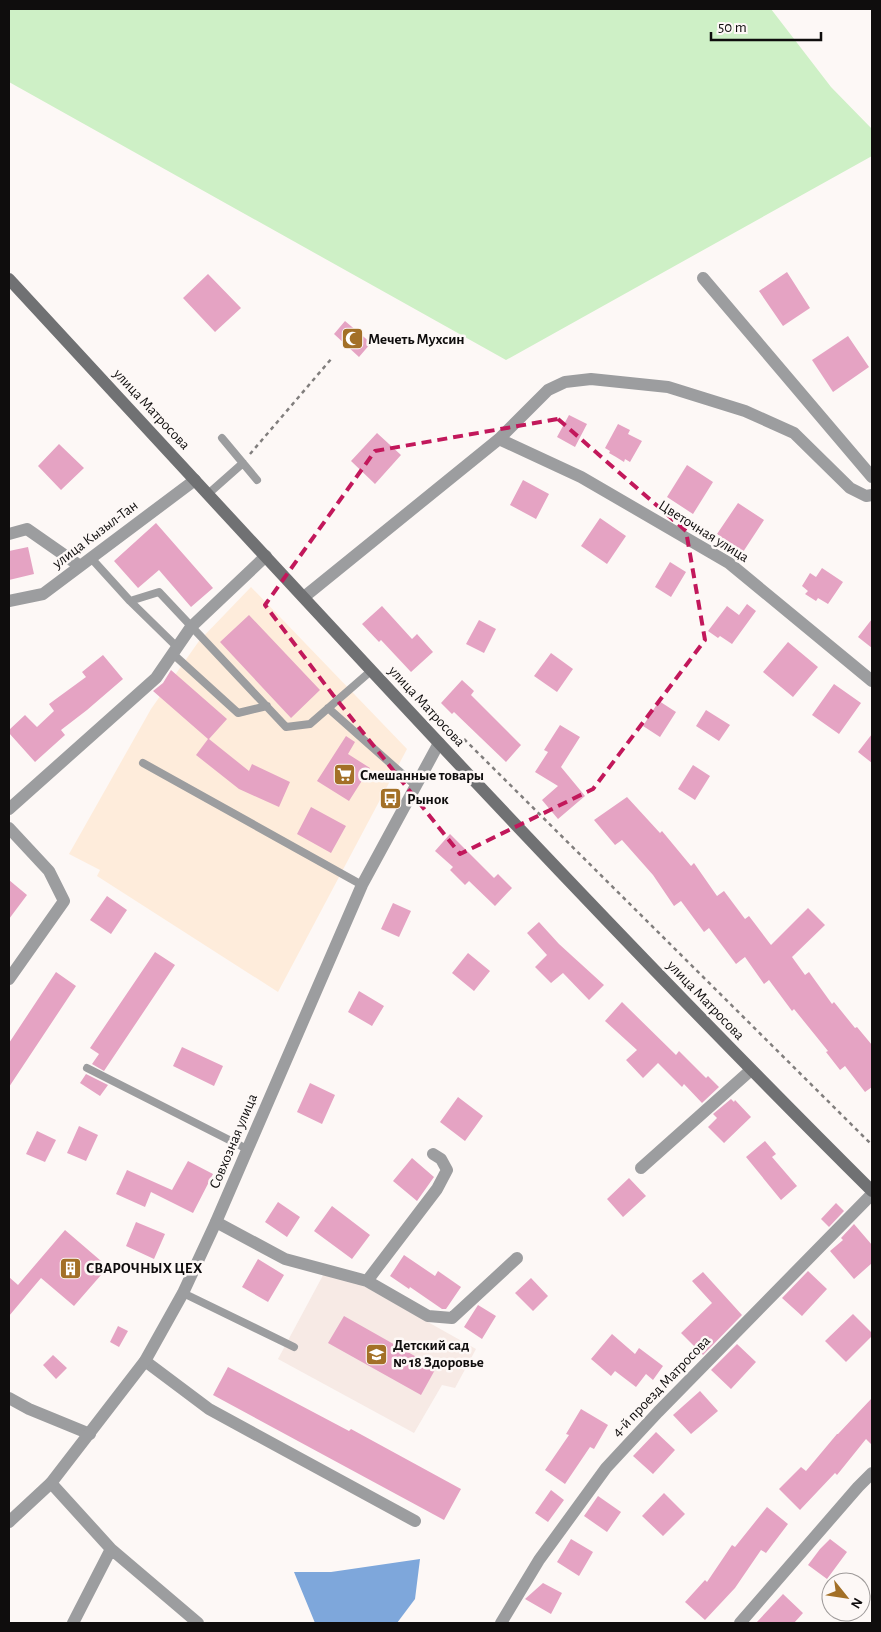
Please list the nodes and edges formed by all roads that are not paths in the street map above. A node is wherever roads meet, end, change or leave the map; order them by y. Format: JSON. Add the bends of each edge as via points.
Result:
{"nodes":[{"id":1,"x":702,"y":278,"type":"dead end"},
{"id":2,"x":9,"y":279,"type":"edge"},
{"id":3,"x":222,"y":438,"type":"dead end"},
{"id":4,"x":499,"y":439,"type":"junction"},
{"id":5,"x":243,"y":462,"type":"junction"},
{"id":6,"x":872,"y":477,"type":"edge"},
{"id":7,"x":195,"y":480,"type":"junction"},
{"id":8,"x":257,"y":480,"type":"dead end"},
{"id":9,"x":208,"y":494,"type":"junction"},
{"id":10,"x":872,"y":495,"type":"edge"},
{"id":11,"x":9,"y":534,"type":"edge"},
{"id":12,"x":266,"y":556,"type":"junction"},
{"id":13,"x":91,"y":558,"type":"junction"},
{"id":14,"x":80,"y":566,"type":"junction"},
{"id":15,"x":304,"y":597,"type":"junction"},
{"id":16,"x":9,"y":600,"type":"edge"},
{"id":17,"x":130,"y":601,"type":"junction"},
{"id":18,"x":191,"y":627,"type":"junction"},
{"id":19,"x":175,"y":650,"type":"junction"},
{"id":20,"x":372,"y":670,"type":"junction"},
{"id":21,"x":872,"y":681,"type":"edge"},
{"id":22,"x":267,"y":706,"type":"junction"},
{"id":23,"x":328,"y":708,"type":"junction"},
{"id":24,"x":439,"y":743,"type":"junction"},
{"id":25,"x":143,"y":763,"type":"dead end"},
{"id":26,"x":416,"y":786,"type":"junction"},
{"id":27,"x":9,"y":810,"type":"edge"},
{"id":28,"x":9,"y":828,"type":"edge"},
{"id":29,"x":362,"y":885,"type":"junction"},
{"id":30,"x":9,"y":979,"type":"edge"},
{"id":31,"x":87,"y":1068,"type":"dead end"},
{"id":32,"x":751,"y":1070,"type":"junction"},
{"id":33,"x":247,"y":1149,"type":"junction"},
{"id":34,"x":433,"y":1154,"type":"dead end"},
{"id":35,"x":641,"y":1168,"type":"dead end"},
{"id":36,"x":872,"y":1192,"type":"edge"},
{"id":37,"x":216,"y":1222,"type":"junction"},
{"id":38,"x":517,"y":1258,"type":"dead end"},
{"id":39,"x":367,"y":1281,"type":"junction"},
{"id":40,"x":183,"y":1293,"type":"junction"},
{"id":41,"x":294,"y":1347,"type":"dead end"},
{"id":42,"x":145,"y":1361,"type":"junction"},
{"id":43,"x":9,"y":1398,"type":"edge"},
{"id":44,"x":90,"y":1434,"type":"junction"},
{"id":45,"x":872,"y":1473,"type":"edge"},
{"id":46,"x":51,"y":1483,"type":"junction"},
{"id":47,"x":415,"y":1521,"type":"dead end"},
{"id":48,"x":9,"y":1522,"type":"edge"},
{"id":49,"x":111,"y":1549,"type":"junction"},
{"id":50,"x":73,"y":1623,"type":"edge"},
{"id":51,"x":198,"y":1623,"type":"edge"},
{"id":52,"x":501,"y":1623,"type":"edge"},
{"id":53,"x":740,"y":1623,"type":"edge"}],
"edges":[{"from":1,"to":6,"type":"street"},
{"from":2,"to":7,"type":"main road","name":"улица Матросова"},
{"from":3,"to":5,"type":"lane"},
{"from":4,"to":10,"type":"street","via":[[548,390],[565,382],[591,379],[668,387],[745,411],[794,434],[850,488],[866,496]]},
{"from":4,"to":15,"type":"street"},
{"from":4,"to":21,"type":"street","name":"Цветочная улица","via":[[581,476],[729,563]]},
{"from":5,"to":8,"type":"lane"},
{"from":5,"to":9,"type":"lane"},
{"from":7,"to":9,"type":"main road","name":"улица Матросова"},
{"from":7,"to":13,"type":"street","name":"улица Кызыл-Тан"},
{"from":9,"to":12,"type":"main road","name":"улица Матросова"},
{"from":11,"to":14,"type":"street","via":[[26,529]]},
{"from":12,"to":15,"type":"main road","name":"улица Матросова"},
{"from":12,"to":18,"type":"street"},
{"from":13,"to":14,"type":"street","name":"улица Кызыл-Тан"},
{"from":13,"to":17,"type":"lane"},
{"from":14,"to":16,"type":"street","name":"улица Кызыл-Тан","via":[[43,594]]},
{"from":15,"to":20,"type":"main road","name":"улица Матросова"},
{"from":17,"to":18,"type":"lane","via":[[159,592]]},
{"from":17,"to":19,"type":"lane"},
{"from":18,"to":19,"type":"street"},
{"from":18,"to":22,"type":"lane"},
{"from":19,"to":22,"type":"lane","via":[[238,713]]},
{"from":19,"to":27,"type":"street","via":[[156,678]]},
{"from":20,"to":23,"type":"lane"},
{"from":20,"to":24,"type":"main road","name":"улица Матросова"},
{"from":22,"to":23,"type":"lane","via":[[286,727],[310,724]]},
{"from":23,"to":26,"type":"lane"},
{"from":24,"to":26,"type":"street","name":"Совхозная улица"},
{"from":24,"to":32,"type":"main road","name":"улица Матросова"},
{"from":25,"to":29,"type":"lane"},
{"from":26,"to":29,"type":"street","name":"Совхозная улица"},
{"from":28,"to":30,"type":"street","via":[[50,871],[64,901]]},
{"from":29,"to":33,"type":"street","name":"Совхозная улица"},
{"from":31,"to":33,"type":"lane"},
{"from":32,"to":35,"type":"street"},
{"from":32,"to":36,"type":"main road","name":"улица Матросова"},
{"from":33,"to":37,"type":"street","name":"Совхозная улица"},
{"from":34,"to":39,"type":"street","via":[[442,1159],[447,1170],[437,1189]]},
{"from":36,"to":52,"type":"street","name":"4-й проезд Матросова","via":[[606,1468],[539,1560]]},
{"from":37,"to":39,"type":"street","via":[[285,1259]]},
{"from":37,"to":40,"type":"street","name":"Совхозная улица"},
{"from":38,"to":39,"type":"street","via":[[452,1318],[428,1316]]},
{"from":40,"to":41,"type":"lane"},
{"from":40,"to":42,"type":"street","name":"Совхозная улица"},
{"from":42,"to":44,"type":"street","name":"Совхозная улица"},
{"from":42,"to":47,"type":"street","via":[[209,1409]]},
{"from":43,"to":44,"type":"street"},
{"from":44,"to":46,"type":"street","name":"Совхозная улица"},
{"from":45,"to":53,"type":"street"},
{"from":46,"to":48,"type":"street","name":"Совхозная улица"},
{"from":46,"to":49,"type":"street"},
{"from":49,"to":50,"type":"street"},
{"from":49,"to":51,"type":"street"}]}
